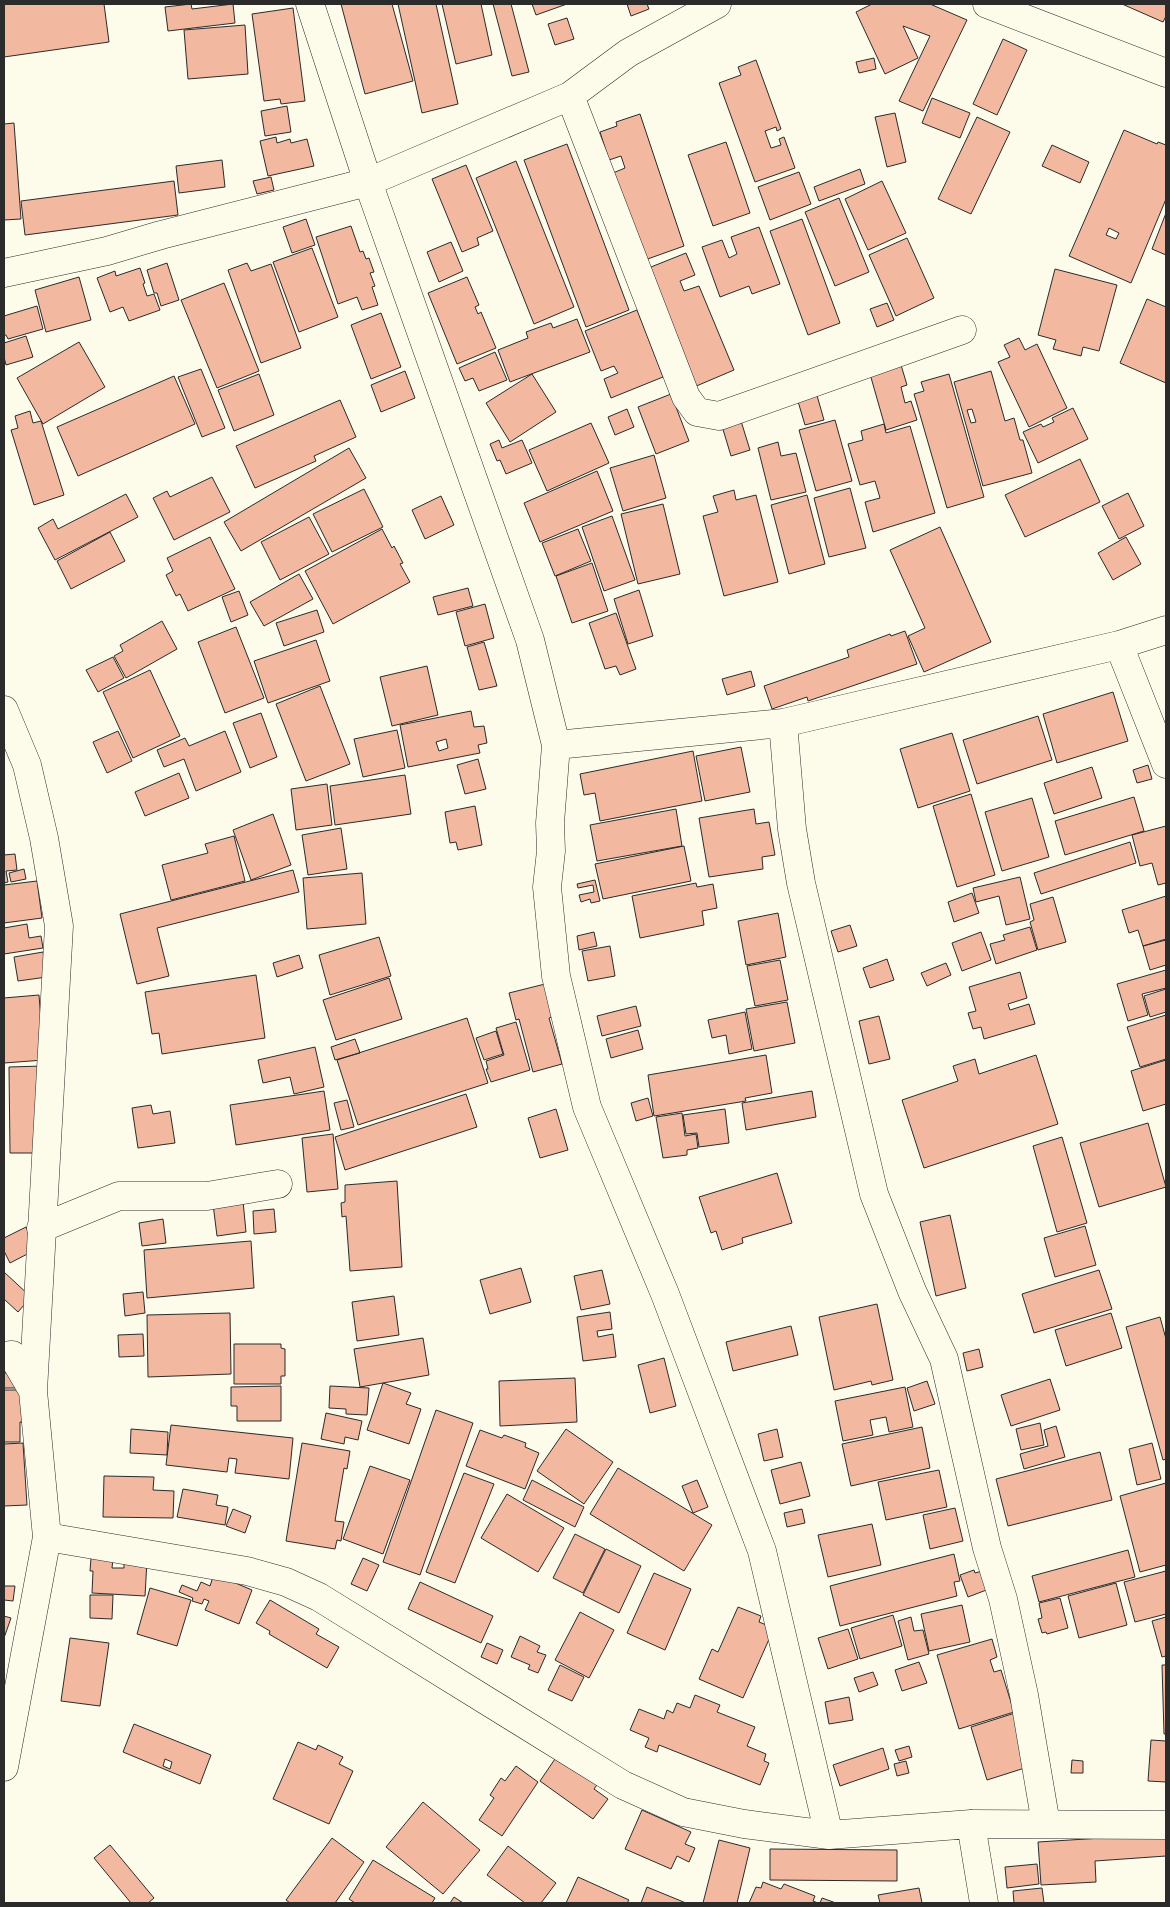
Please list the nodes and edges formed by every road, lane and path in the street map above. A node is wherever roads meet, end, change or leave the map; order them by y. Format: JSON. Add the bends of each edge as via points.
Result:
{"nodes":[{"id":1,"x":310,"y":4,"type":"edge"},
{"id":2,"x":717,"y":4,"type":"edge"},
{"id":3,"x":987,"y":4,"type":"edge"},
{"id":4,"x":1166,"y":72,"type":"edge"},
{"id":5,"x":570,"y":96,"type":"junction"},
{"id":6,"x":368,"y":182,"type":"junction"},
{"id":7,"x":4,"y":273,"type":"edge"},
{"id":8,"x":962,"y":330,"type":"dead end"},
{"id":9,"x":1166,"y":630,"type":"edge"},
{"id":10,"x":1119,"y":645,"type":"junction"},
{"id":11,"x":4,"y":710,"type":"edge"},
{"id":12,"x":783,"y":723,"type":"junction"},
{"id":13,"x":556,"y":745,"type":"junction"},
{"id":14,"x":1166,"y":764,"type":"edge"},
{"id":15,"x":278,"y":1184,"type":"dead end"},
{"id":16,"x":41,"y":1228,"type":"junction"},
{"id":17,"x":4,"y":1356,"type":"edge"},
{"id":18,"x":33,"y":1391,"type":"junction"},
{"id":19,"x":47,"y":1537,"type":"junction"},
{"id":20,"x":4,"y":1767,"type":"edge"},
{"id":21,"x":971,"y":1824,"type":"junction"},
{"id":22,"x":1046,"y":1824,"type":"junction"},
{"id":23,"x":1166,"y":1825,"type":"edge"},
{"id":24,"x":829,"y":1835,"type":"junction"},
{"id":25,"x":984,"y":1903,"type":"edge"}],
"edges":[{"from":1,"to":6,"type":"street"},
{"from":2,"to":5,"type":"street","via":[[628,53]]},
{"from":3,"to":4,"type":"street"},
{"from":5,"to":6,"type":"street"},
{"from":5,"to":8,"type":"street","via":[[686,397],[697,412],[719,416]]},
{"from":6,"to":7,"type":"street","via":[[107,251]]},
{"from":6,"to":13,"type":"street","via":[[530,640]]},
{"from":9,"to":10,"type":"street"},
{"from":10,"to":12,"type":"street"},
{"from":10,"to":14,"type":"street"},
{"from":11,"to":16,"type":"street","via":[[27,765],[59,926]]},
{"from":12,"to":13,"type":"street"},
{"from":12,"to":22,"type":"street","via":[[792,829],[801,883],[874,1194],[912,1290],[944,1359],[987,1548],[1003,1599],[1024,1695]]},
{"from":13,"to":24,"type":"street","via":[[547,887],[556,976],[587,1107],[665,1294],[762,1551]]},
{"from":15,"to":16,"type":"street","via":[[207,1196],[119,1196]]},
{"from":16,"to":18,"type":"street"},
{"from":17,"to":18,"type":"street","via":[[12,1355]]},
{"from":18,"to":19,"type":"street"},
{"from":19,"to":20,"type":"street"},
{"from":19,"to":24,"type":"street","via":[[247,1572],[286,1582],[319,1597],[623,1785],[683,1812]]},
{"from":21,"to":22,"type":"street"},
{"from":21,"to":24,"type":"street"},
{"from":21,"to":25,"type":"street"},
{"from":22,"to":23,"type":"street"}]}
